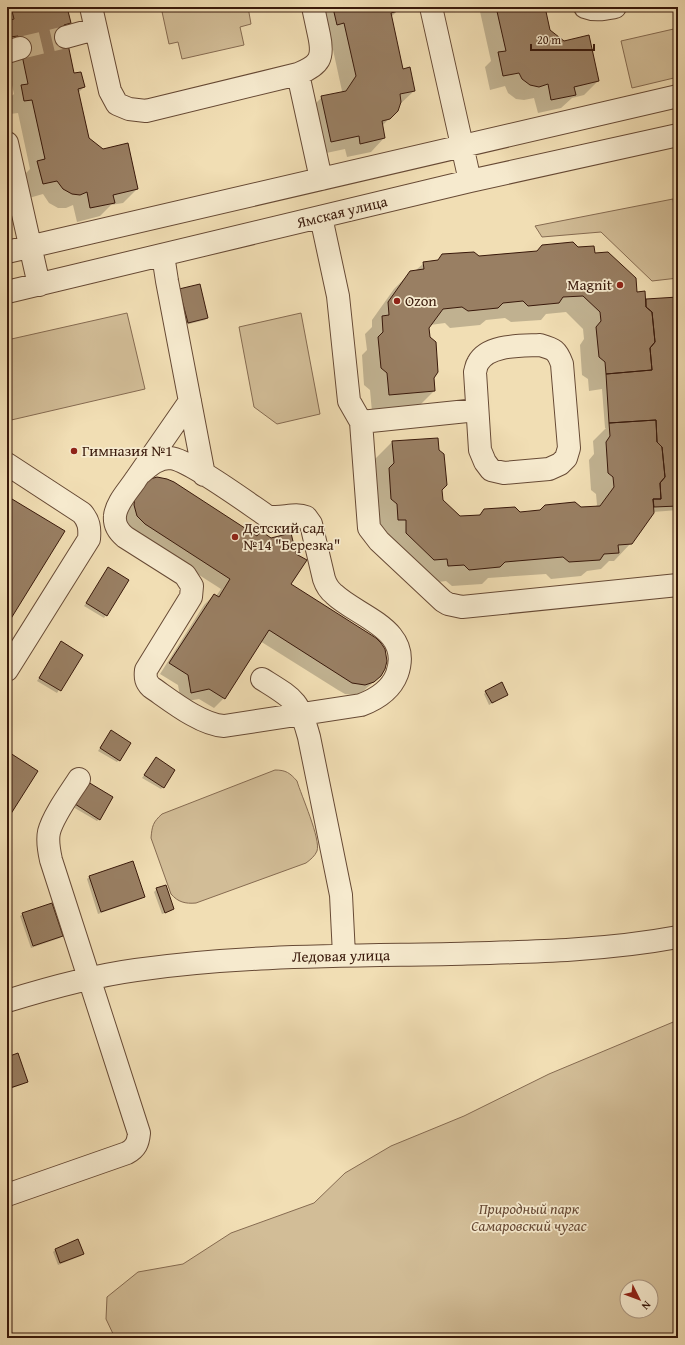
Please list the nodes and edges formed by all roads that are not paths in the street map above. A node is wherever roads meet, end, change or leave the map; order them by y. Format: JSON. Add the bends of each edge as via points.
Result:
{"nodes":[{"id":1,"x":91,"y":7,"type":"edge"},
{"id":2,"x":312,"y":7,"type":"edge"},
{"id":3,"x":431,"y":7,"type":"edge"},
{"id":4,"x":585,"y":7,"type":"edge"},
{"id":5,"x":615,"y":7,"type":"edge"},
{"id":6,"x":95,"y":29,"type":"junction"},
{"id":7,"x":66,"y":37,"type":"tunnel mouth"},
{"id":8,"x":298,"y":74,"type":"junction"},
{"id":9,"x":678,"y":96,"type":"edge"},
{"id":10,"x":678,"y":135,"type":"edge"},
{"id":11,"x":7,"y":143,"type":"edge"},
{"id":12,"x":462,"y":146,"type":"junction"},
{"id":13,"x":321,"y":179,"type":"junction"},
{"id":14,"x":470,"y":181,"type":"junction"},
{"id":15,"x":321,"y":217,"type":"junction"},
{"id":16,"x":30,"y":246,"type":"junction"},
{"id":17,"x":7,"y":252,"type":"edge"},
{"id":18,"x":163,"y":255,"type":"junction"},
{"id":19,"x":39,"y":285,"type":"junction"},
{"id":20,"x":7,"y":292,"type":"edge"},
{"id":21,"x":190,"y":401,"type":"junction"},
{"id":22,"x":477,"y":410,"type":"junction"},
{"id":23,"x":361,"y":422,"type":"junction"},
{"id":24,"x":7,"y":464,"type":"edge"},
{"id":25,"x":141,"y":473,"type":"junction"},
{"id":26,"x":204,"y":474,"type":"junction"},
{"id":27,"x":678,"y":585,"type":"edge"},
{"id":28,"x":7,"y":670,"type":"edge"},
{"id":29,"x":262,"y":679,"type":"dead end"},
{"id":30,"x":302,"y":715,"type":"junction"},
{"id":31,"x":79,"y":779,"type":"dead end"},
{"id":32,"x":678,"y":937,"type":"edge"},
{"id":33,"x":344,"y":955,"type":"junction"},
{"id":34,"x":90,"y":978,"type":"junction"},
{"id":35,"x":7,"y":1001,"type":"edge"},
{"id":36,"x":7,"y":1195,"type":"edge"}],
"edges":[{"from":1,"to":6,"type":"street"},
{"from":2,"to":8,"type":"street","via":[[322,48],[321,55],[309,70]]},
{"from":3,"to":12,"type":"street"},
{"from":4,"to":5,"type":"street","via":[[592,10]]},
{"from":6,"to":7,"type":"street"},
{"from":6,"to":8,"type":"street","via":[[110,91],[117,104],[129,109],[146,111]]},
{"from":8,"to":13,"type":"street"},
{"from":9,"to":12,"type":"street"},
{"from":10,"to":14,"type":"street","name":"Ямская улица"},
{"from":11,"to":16,"type":"street"},
{"from":12,"to":13,"type":"street"},
{"from":12,"to":14,"type":"street"},
{"from":13,"to":16,"type":"street"},
{"from":14,"to":15,"type":"street","name":"Ямская улица"},
{"from":15,"to":18,"type":"street","name":"Ямская улица"},
{"from":15,"to":23,"type":"street","via":[[338,296],[349,402]]},
{"from":16,"to":17,"type":"street"},
{"from":16,"to":19,"type":"street"},
{"from":18,"to":19,"type":"street","name":"Ямская улица"},
{"from":18,"to":21,"type":"street"},
{"from":19,"to":20,"type":"street","name":"Ямская улица"},
{"from":21,"to":25,"type":"street"},
{"from":21,"to":26,"type":"street"},
{"from":22,"to":22,"type":"street","via":[[475,372],[478,362],[487,354],[498,348],[540,344],[551,348],[558,352],[562,364],[569,448],[566,458],[549,469],[504,473],[492,470],[480,450]]},
{"from":22,"to":23,"type":"street"},
{"from":23,"to":27,"type":"street","via":[[369,528],[379,541],[448,604],[462,606]]},
{"from":24,"to":28,"type":"street","via":[[82,513],[88,520],[90,529],[89,539]]},
{"from":25,"to":26,"type":"street","via":[[156,461],[172,458]]},
{"from":25,"to":30,"type":"street","via":[[118,508],[115,521],[117,528],[125,537],[185,575],[192,586],[191,597],[146,670],[147,682],[203,721],[216,726]]},
{"from":26,"to":30,"type":"street","via":[[267,516],[306,517],[311,524],[328,587],[334,595],[388,631],[396,645],[400,666],[397,675],[393,683],[378,698],[361,705]]},
{"from":29,"to":30,"type":"street","via":[[289,695]]},
{"from":30,"to":33,"type":"street","via":[[309,737],[341,895]]},
{"from":31,"to":34,"type":"street","via":[[55,818],[49,832],[48,846]]},
{"from":32,"to":33,"type":"street","name":"Ледовая улица","via":[[620,946],[555,951]]},
{"from":33,"to":34,"type":"street","name":"Ледовая улица","via":[[223,960],[134,970]]},
{"from":34,"to":35,"type":"street","name":"Ледовая улица"},
{"from":34,"to":36,"type":"street","via":[[139,1133],[138,1142],[134,1149],[117,1157]]}]}
